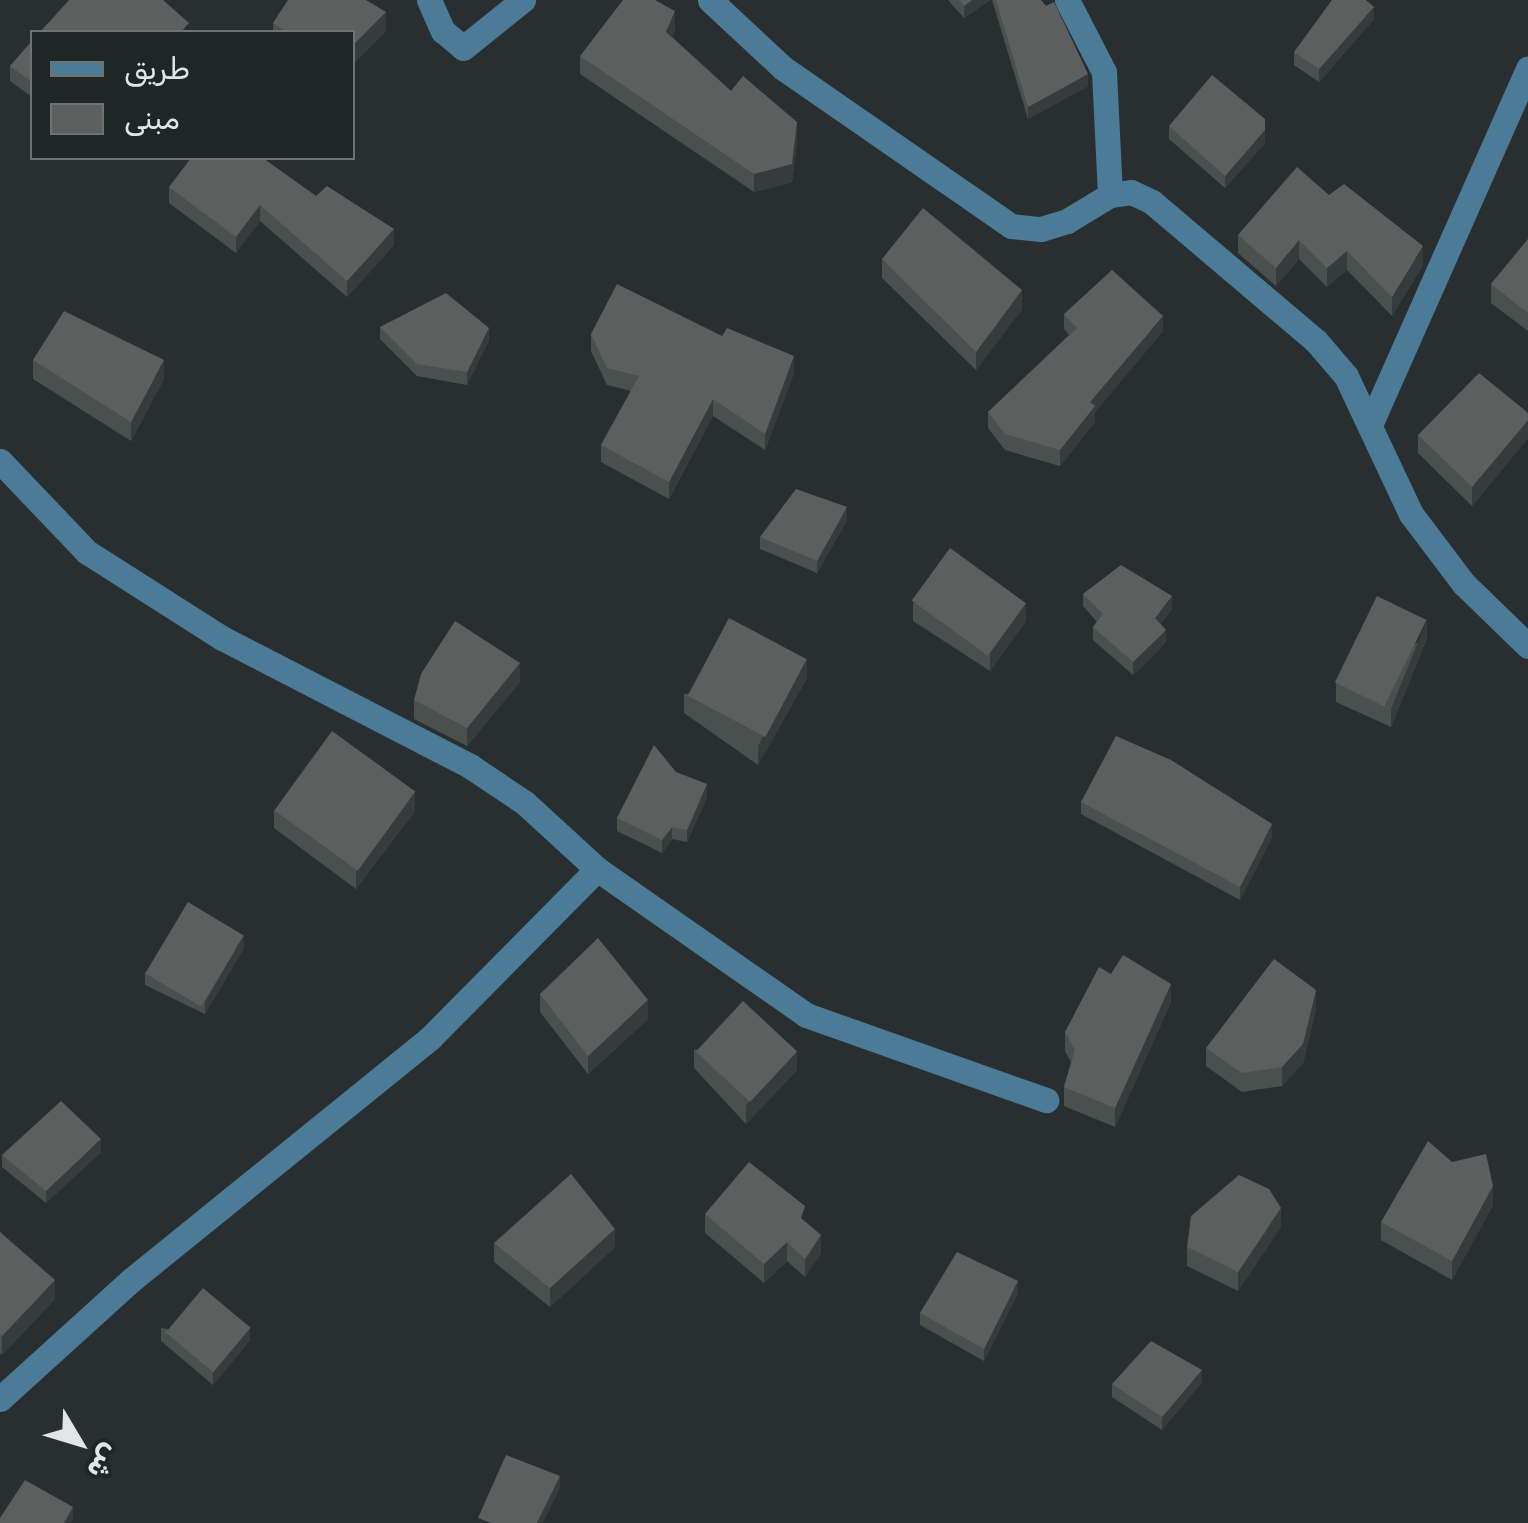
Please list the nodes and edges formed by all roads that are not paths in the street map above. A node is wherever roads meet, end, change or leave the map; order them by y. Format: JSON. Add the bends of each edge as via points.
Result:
{"nodes":[{"id":1,"x":429,"y":0,"type":"edge"},
{"id":2,"x":523,"y":0,"type":"edge"},
{"id":3,"x":710,"y":0,"type":"edge"},
{"id":4,"x":1067,"y":0,"type":"edge"},
{"id":5,"x":1528,"y":68,"type":"edge"},
{"id":6,"x":1110,"y":194,"type":"junction"},
{"id":7,"x":1370,"y":425,"type":"junction"},
{"id":8,"x":0,"y":461,"type":"edge"},
{"id":9,"x":1528,"y":646,"type":"edge"},
{"id":10,"x":597,"y":869,"type":"junction"},
{"id":11,"x":1046,"y":1100,"type":"dead end"},
{"id":12,"x":0,"y":1399,"type":"edge"}],
"edges":[{"from":1,"to":2,"type":"street","via":[[443,31],[462,48]]},
{"from":3,"to":6,"type":"street","via":[[783,68],[1011,226],[1067,221]]},
{"from":4,"to":6,"type":"street","via":[[1104,72]]},
{"from":5,"to":7,"type":"street"},
{"from":6,"to":7,"type":"street","via":[[1131,192],[1152,202],[1287,313],[1346,376]]},
{"from":7,"to":9,"type":"street","via":[[1411,514],[1477,598]]},
{"from":8,"to":10,"type":"street","via":[[86,552],[222,638],[470,766],[525,803]]},
{"from":10,"to":11,"type":"street","via":[[806,1015]]},
{"from":10,"to":12,"type":"street","via":[[431,1038],[130,1281]]}]}
